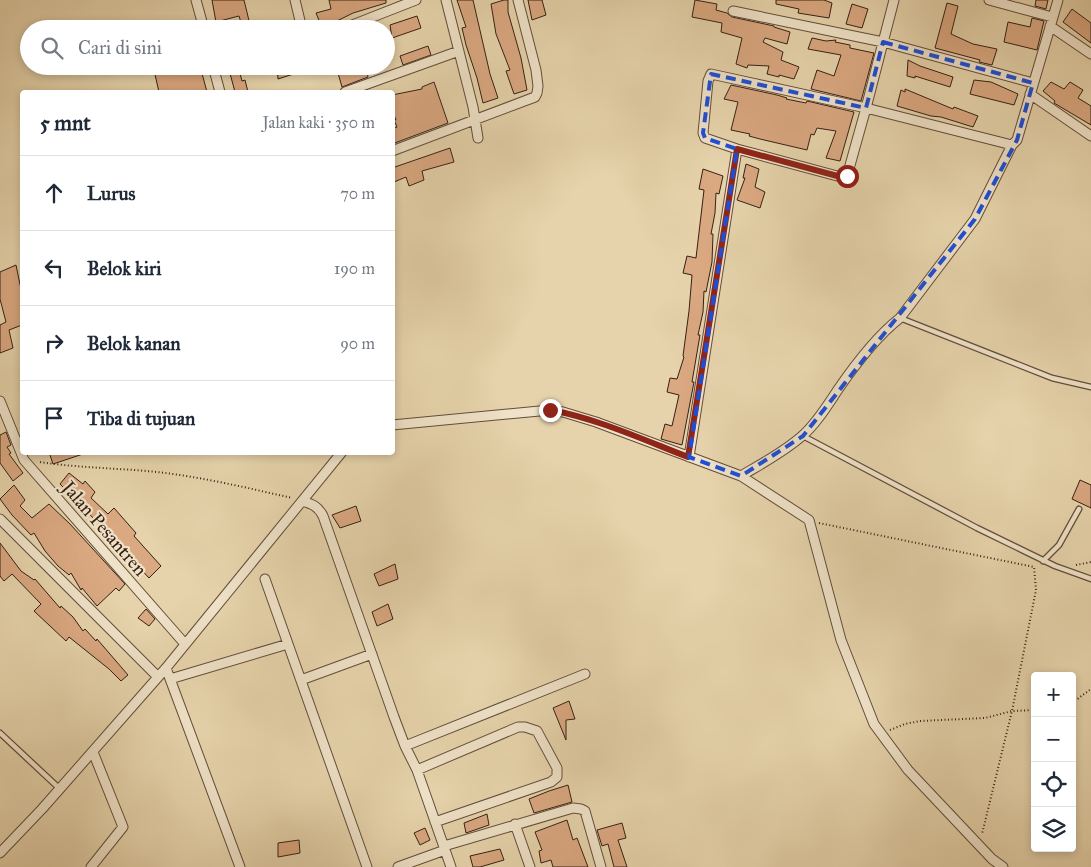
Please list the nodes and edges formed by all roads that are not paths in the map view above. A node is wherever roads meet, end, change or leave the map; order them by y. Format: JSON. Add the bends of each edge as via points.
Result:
{"nodes":[{"id":1,"x":196,"y":0,"type":"edge"},
{"id":2,"x":295,"y":0,"type":"edge"},
{"id":3,"x":416,"y":0,"type":"edge"},
{"id":4,"x":446,"y":0,"type":"edge"},
{"id":5,"x":518,"y":0,"type":"edge"},
{"id":6,"x":894,"y":0,"type":"edge"},
{"id":7,"x":989,"y":0,"type":"edge"},
{"id":8,"x":1058,"y":0,"type":"edge"},
{"id":9,"x":733,"y":11,"type":"dead end"},
{"id":10,"x":202,"y":20,"type":"edge"},
{"id":11,"x":300,"y":20,"type":"edge"},
{"id":12,"x":365,"y":20,"type":"edge"},
{"id":13,"x":1051,"y":22,"type":"junction"},
{"id":14,"x":883,"y":42,"type":"junction"},
{"id":15,"x":459,"y":51,"type":"junction"},
{"id":16,"x":1091,"y":54,"type":"edge"},
{"id":17,"x":395,"y":74,"type":"edge"},
{"id":18,"x":215,"y":75,"type":"edge"},
{"id":19,"x":392,"y":75,"type":"edge"},
{"id":20,"x":1033,"y":82,"type":"junction"},
{"id":21,"x":219,"y":90,"type":"edge"},
{"id":22,"x":351,"y":90,"type":"edge"},
{"id":23,"x":1030,"y":94,"type":"junction"},
{"id":24,"x":866,"y":108,"type":"junction"},
{"id":25,"x":476,"y":120,"type":"junction"},
{"id":26,"x":1091,"y":136,"type":"edge"},
{"id":27,"x":478,"y":138,"type":"dead end"},
{"id":28,"x":1012,"y":145,"type":"junction"},
{"id":29,"x":737,"y":149,"type":"junction"},
{"id":30,"x":395,"y":150,"type":"edge"},
{"id":31,"x":900,"y":318,"type":"junction"},
{"id":32,"x":1091,"y":387,"type":"edge"},
{"id":33,"x":0,"y":401,"type":"edge"},
{"id":34,"x":395,"y":425,"type":"edge"},
{"id":35,"x":803,"y":436,"type":"junction"},
{"id":36,"x":20,"y":450,"type":"edge"},
{"id":37,"x":22,"y":455,"type":"edge"},
{"id":38,"x":340,"y":455,"type":"edge"},
{"id":39,"x":688,"y":457,"type":"junction"},
{"id":40,"x":740,"y":476,"type":"junction"},
{"id":41,"x":302,"y":501,"type":"junction"},
{"id":42,"x":1080,"y":509,"type":"dead end"},
{"id":43,"x":0,"y":520,"type":"edge"},
{"id":44,"x":1043,"y":561,"type":"junction"},
{"id":45,"x":1091,"y":579,"type":"edge"},
{"id":46,"x":265,"y":580,"type":"dead end"},
{"id":47,"x":185,"y":644,"type":"junction"},
{"id":48,"x":288,"y":644,"type":"junction"},
{"id":49,"x":372,"y":654,"type":"junction"},
{"id":50,"x":166,"y":668,"type":"junction"},
{"id":51,"x":585,"y":674,"type":"dead end"},
{"id":52,"x":158,"y":677,"type":"junction"},
{"id":53,"x":170,"y":679,"type":"junction"},
{"id":54,"x":301,"y":680,"type":"junction"},
{"id":55,"x":0,"y":733,"type":"edge"},
{"id":56,"x":405,"y":746,"type":"junction"},
{"id":57,"x":93,"y":752,"type":"junction"},
{"id":58,"x":417,"y":770,"type":"junction"},
{"id":59,"x":60,"y":789,"type":"junction"},
{"id":60,"x":435,"y":822,"type":"junction"},
{"id":61,"x":515,"y":824,"type":"junction"},
{"id":62,"x":444,"y":848,"type":"junction"},
{"id":63,"x":0,"y":853,"type":"edge"},
{"id":64,"x":91,"y":867,"type":"edge"},
{"id":65,"x":240,"y":867,"type":"edge"},
{"id":66,"x":367,"y":867,"type":"edge"},
{"id":67,"x":398,"y":867,"type":"edge"},
{"id":68,"x":451,"y":867,"type":"edge"},
{"id":69,"x":530,"y":867,"type":"edge"},
{"id":70,"x":601,"y":867,"type":"edge"},
{"id":71,"x":1003,"y":867,"type":"edge"}],
"edges":[{"from":1,"to":10,"type":"street"},
{"from":2,"to":11,"type":"street"},
{"from":3,"to":12,"type":"street"},
{"from":4,"to":15,"type":"street"},
{"from":5,"to":25,"type":"street","via":[[536,70],[537,94]]},
{"from":6,"to":14,"type":"street"},
{"from":7,"to":13,"type":"street"},
{"from":8,"to":13,"type":"street"},
{"from":9,"to":14,"type":"street"},
{"from":13,"to":16,"type":"street"},
{"from":13,"to":20,"type":"street"},
{"from":14,"to":20,"type":"street"},
{"from":14,"to":24,"type":"street"},
{"from":15,"to":17,"type":"street"},
{"from":15,"to":25,"type":"street"},
{"from":18,"to":21,"type":"street"},
{"from":19,"to":22,"type":"street"},
{"from":20,"to":23,"type":"street"},
{"from":23,"to":26,"type":"street"},
{"from":23,"to":28,"type":"street","via":[[1017,140]]},
{"from":24,"to":28,"type":"street"},
{"from":24,"to":29,"type":"street","via":[[847,176]]},
{"from":24,"to":29,"type":"street","via":[[711,74],[703,133],[705,138]]},
{"from":25,"to":27,"type":"street"},
{"from":25,"to":30,"type":"street"},
{"from":28,"to":31,"type":"street","via":[[975,219]]},
{"from":29,"to":39,"type":"street"},
{"from":31,"to":32,"type":"lane","via":[[1052,378]]},
{"from":31,"to":35,"type":"street","via":[[848,376]]},
{"from":33,"to":36,"type":"street","name":"Jalan Pesantren"},
{"from":34,"to":39,"type":"street","via":[[550,410],[596,422]]},
{"from":35,"to":40,"type":"street"},
{"from":35,"to":44,"type":"lane"},
{"from":37,"to":47,"type":"street","name":"Jalan Pesantren"},
{"from":38,"to":41,"type":"street"},
{"from":39,"to":40,"type":"street"},
{"from":40,"to":71,"type":"street","via":[[809,520],[840,640],[874,724],[908,770]]},
{"from":41,"to":47,"type":"street"},
{"from":41,"to":49,"type":"street","via":[[315,505],[323,516]]},
{"from":42,"to":44,"type":"lane","via":[[1059,545]]},
{"from":43,"to":52,"type":"street"},
{"from":44,"to":45,"type":"lane"},
{"from":46,"to":48,"type":"street"},
{"from":47,"to":50,"type":"street"},
{"from":48,"to":53,"type":"street"},
{"from":48,"to":54,"type":"street"},
{"from":49,"to":54,"type":"street"},
{"from":49,"to":56,"type":"street"},
{"from":50,"to":52,"type":"street"},
{"from":50,"to":53,"type":"street"},
{"from":51,"to":56,"type":"street"},
{"from":52,"to":57,"type":"street"},
{"from":53,"to":65,"type":"street"},
{"from":54,"to":66,"type":"street"},
{"from":55,"to":59,"type":"lane"},
{"from":56,"to":58,"type":"street"},
{"from":57,"to":59,"type":"street"},
{"from":57,"to":64,"type":"street","via":[[123,827]]},
{"from":58,"to":60,"type":"street"},
{"from":58,"to":60,"type":"street","via":[[525,726],[537,731],[557,768],[557,777],[551,782]]},
{"from":59,"to":63,"type":"street"},
{"from":60,"to":62,"type":"street"},
{"from":61,"to":62,"type":"street"},
{"from":61,"to":69,"type":"street"},
{"from":61,"to":70,"type":"street","via":[[581,808],[585,811]]},
{"from":62,"to":67,"type":"street"},
{"from":62,"to":68,"type":"street"}]}
